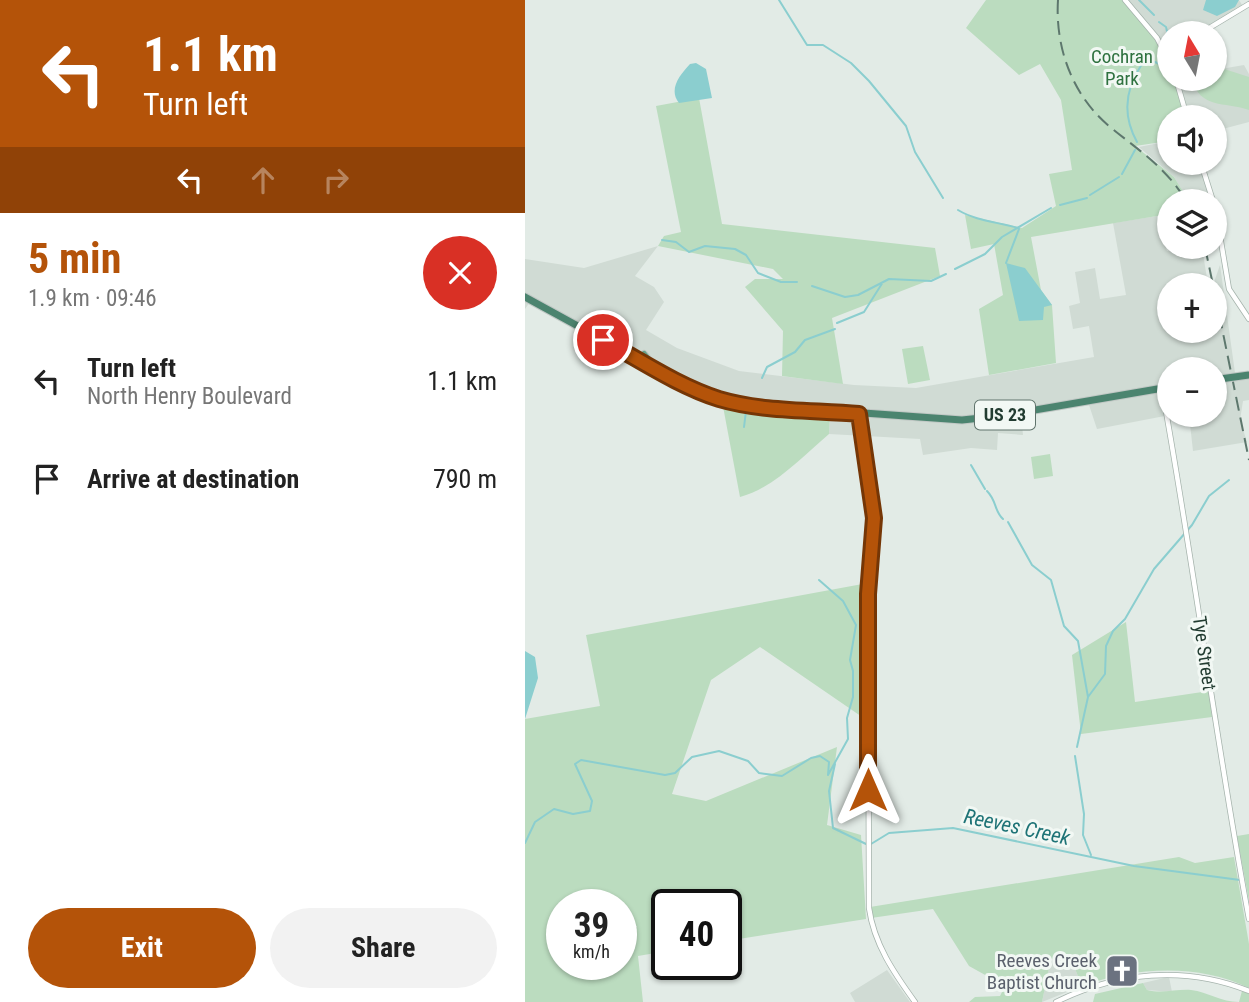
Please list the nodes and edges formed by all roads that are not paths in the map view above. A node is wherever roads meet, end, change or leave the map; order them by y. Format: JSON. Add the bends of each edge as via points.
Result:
{"nodes":[{"id":1,"x":1125,"y":0,"type":"edge"},
{"id":2,"x":1249,"y":4,"type":"edge"},
{"id":3,"x":1221,"y":21,"type":"edge"},
{"id":4,"x":1157,"y":39,"type":"edge"},
{"id":5,"x":1224,"y":259,"type":"edge"},
{"id":6,"x":525,"y":297,"type":"edge"},
{"id":7,"x":1249,"y":320,"type":"edge"},
{"id":8,"x":626,"y":353,"type":"junction"},
{"id":9,"x":665,"y":373,"type":"junction"},
{"id":10,"x":1249,"y":374,"type":"edge"},
{"id":11,"x":1227,"y":378,"type":"edge"},
{"id":12,"x":1157,"y":388,"type":"edge"},
{"id":13,"x":859,"y":414,"type":"junction"},
{"id":14,"x":1171,"y":427,"type":"edge"},
{"id":15,"x":1249,"y":919,"type":"edge"},
{"id":16,"x":1249,"y":991,"type":"edge"},
{"id":17,"x":915,"y":1002,"type":"edge"},
{"id":18,"x":1056,"y":1002,"type":"edge"}],
"edges":[{"from":1,"to":4,"type":"street"},
{"from":2,"to":3,"type":"street"},
{"from":5,"to":7,"type":"street","via":[[1229,289]]},
{"from":6,"to":8,"type":"highway","number":"US 23"},
{"from":8,"to":9,"type":"highway","number":"US 23"},
{"from":8,"to":9,"type":"main road","via":[[645,351],[646,359]]},
{"from":9,"to":13,"type":"highway","number":"US 23","via":[[728,401]]},
{"from":10,"to":11,"type":"highway","bridge":true},
{"from":12,"to":13,"type":"highway","number":"US 23","via":[[977,419]]},
{"from":13,"to":17,"type":"street","via":[[874,518],[868,594],[869,908],[879,945]]},
{"from":14,"to":15,"type":"street","name":"Tye Street","via":[[1227,803]]},
{"from":16,"to":18,"type":"street","via":[[1196,976],[1158,973],[1102,983]]}]}
